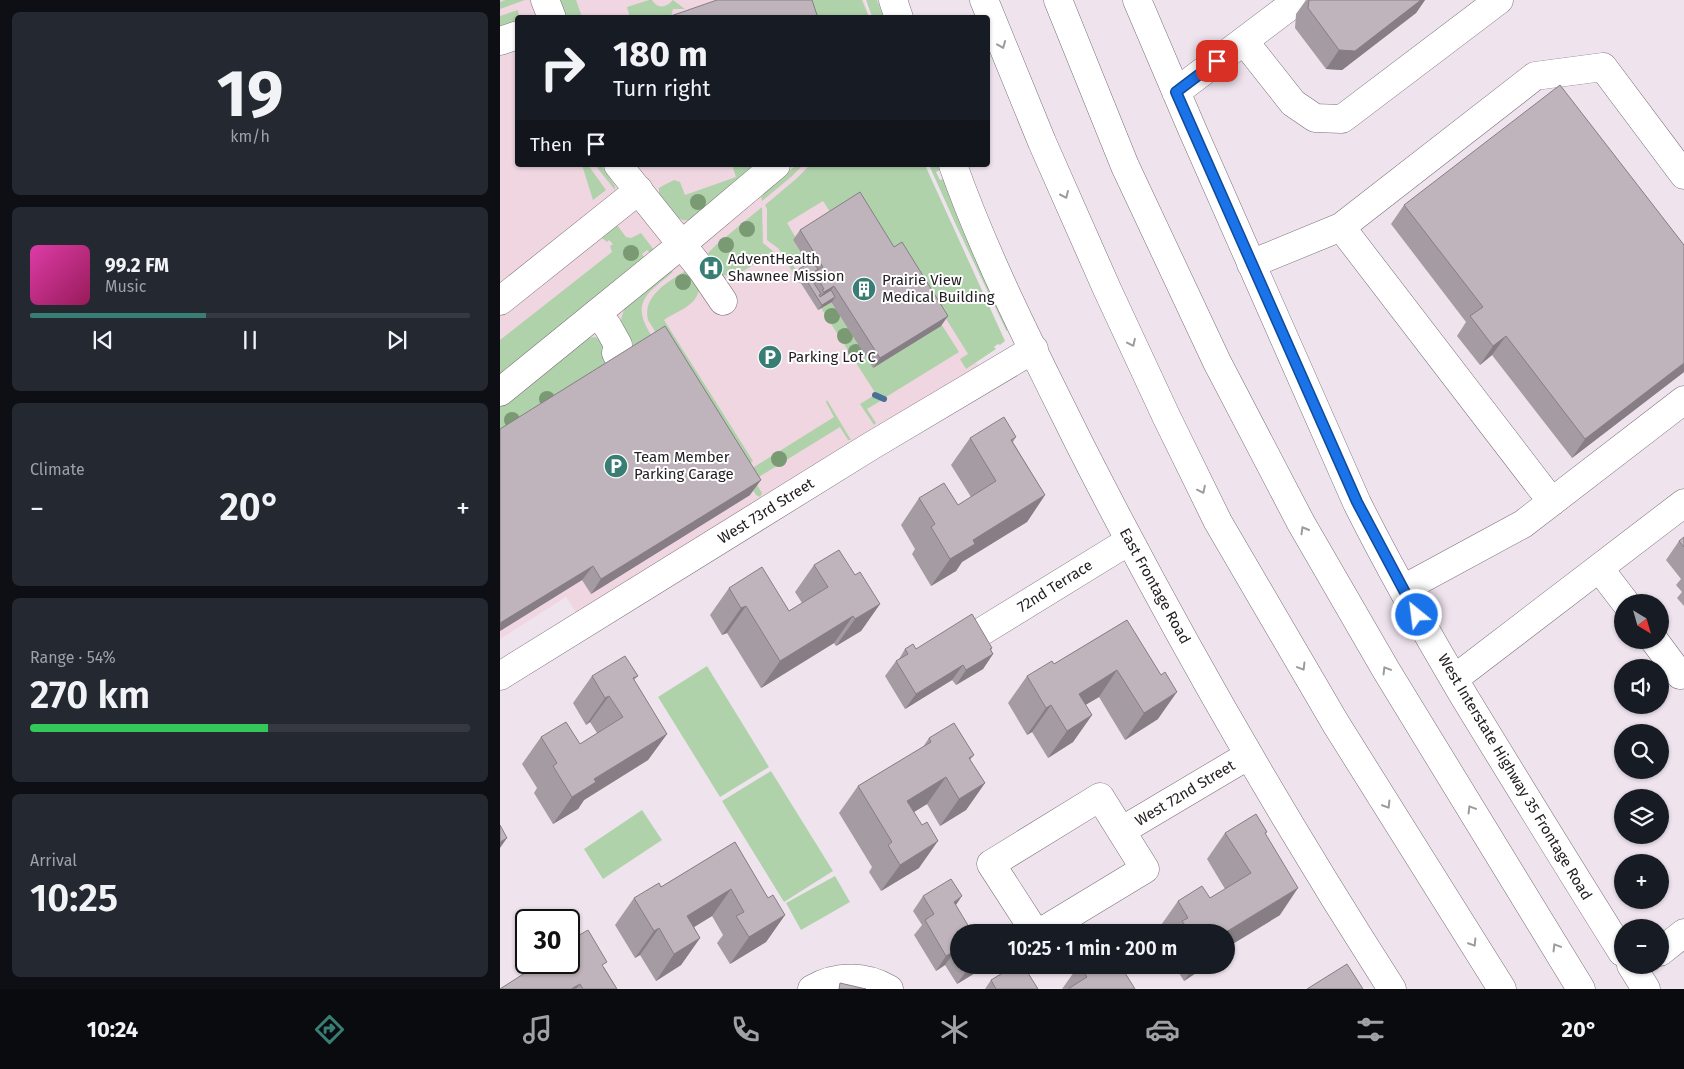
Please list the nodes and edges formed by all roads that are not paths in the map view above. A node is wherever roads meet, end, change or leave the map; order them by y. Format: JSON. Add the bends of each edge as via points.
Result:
{"nodes":[{"id":1,"x":545,"y":0,"type":"edge"},
{"id":2,"x":893,"y":0,"type":"edge"},
{"id":3,"x":984,"y":0,"type":"edge"},
{"id":4,"x":1058,"y":0,"type":"edge"},
{"id":5,"x":1137,"y":0,"type":"edge"},
{"id":6,"x":1298,"y":0,"type":"edge"},
{"id":7,"x":1500,"y":0,"type":"edge"},
{"id":8,"x":551,"y":15,"type":"edge"},
{"id":9,"x":898,"y":15,"type":"edge"},
{"id":10,"x":515,"y":36,"type":"edge"},
{"id":11,"x":1244,"y":40,"type":"junction"},
{"id":12,"x":500,"y":41,"type":"edge"},
{"id":13,"x":1176,"y":92,"type":"junction"},
{"id":14,"x":620,"y":167,"type":"edge"},
{"id":15,"x":774,"y":167,"type":"edge"},
{"id":16,"x":954,"y":167,"type":"edge"},
{"id":17,"x":1684,"y":175,"type":"edge"},
{"id":18,"x":639,"y":190,"type":"junction"},
{"id":19,"x":1340,"y":227,"type":"junction"},
{"id":20,"x":681,"y":245,"type":"junction"},
{"id":21,"x":1252,"y":264,"type":"junction"},
{"id":22,"x":500,"y":301,"type":"edge"},
{"id":23,"x":723,"y":301,"type":"dead end"},
{"id":24,"x":597,"y":313,"type":"junction"},
{"id":25,"x":1034,"y":349,"type":"junction"},
{"id":26,"x":624,"y":354,"type":"edge"},
{"id":27,"x":500,"y":392,"type":"edge"},
{"id":28,"x":1684,"y":400,"type":"edge"},
{"id":29,"x":1552,"y":502,"type":"junction"},
{"id":30,"x":1684,"y":502,"type":"edge"},
{"id":31,"x":1129,"y":541,"type":"junction"},
{"id":32,"x":1599,"y":568,"type":"junction"},
{"id":33,"x":1403,"y":589,"type":"junction"},
{"id":34,"x":1619,"y":594,"type":"edge"},
{"id":35,"x":981,"y":632,"type":"edge"},
{"id":36,"x":1661,"y":649,"type":"edge"},
{"id":37,"x":1680,"y":674,"type":"dead end"},
{"id":38,"x":500,"y":676,"type":"edge"},
{"id":39,"x":1454,"y":679,"type":"junction"},
{"id":40,"x":1249,"y":755,"type":"junction"},
{"id":41,"x":1121,"y":831,"type":"junction"},
{"id":42,"x":1030,"y":924,"type":"edge"},
{"id":43,"x":1054,"y":924,"type":"edge"},
{"id":44,"x":1684,"y":934,"type":"edge"},
{"id":45,"x":1614,"y":935,"type":"edge"},
{"id":46,"x":1669,"y":945,"type":"edge"},
{"id":47,"x":879,"y":985,"type":"edge"},
{"id":48,"x":812,"y":989,"type":"edge"},
{"id":49,"x":1392,"y":989,"type":"edge"},
{"id":50,"x":1502,"y":989,"type":"edge"},
{"id":51,"x":1581,"y":989,"type":"edge"}],
"edges":[{"from":1,"to":8,"type":"main road"},
{"from":2,"to":9,"type":"main road"},
{"from":3,"to":50,"type":"main road","one_way":true,"via":[[1107,289],[1218,522],[1336,724]]},
{"from":51,"to":4,"type":"main road","one_way":true,"via":[[1386,670],[1301,523],[1217,362],[1124,166]]},
{"from":5,"to":13,"type":"main road","name":"West Interstate Highway 35 Frontage Road"},
{"from":6,"to":11,"type":"main road"},
{"from":7,"to":11,"type":"main road","via":[[1342,118],[1315,118],[1293,103]]},
{"from":10,"to":12,"type":"main road"},
{"from":11,"to":13,"type":"main road"},
{"from":13,"to":21,"type":"main road","name":"West Interstate Highway 35 Frontage Road"},
{"from":14,"to":18,"type":"main road"},
{"from":15,"to":20,"type":"main road"},
{"from":16,"to":25,"type":"main road","name":"East Frontage Road","via":[[1002,285]]},
{"from":17,"to":19,"type":"main road","via":[[1603,67],[1534,76]]},
{"from":18,"to":20,"type":"main road"},
{"from":18,"to":22,"type":"main road"},
{"from":19,"to":21,"type":"main road"},
{"from":19,"to":29,"type":"main road"},
{"from":20,"to":23,"type":"main road"},
{"from":20,"to":24,"type":"main road"},
{"from":21,"to":33,"type":"main road","name":"West Interstate Highway 35 Frontage Road","via":[[1357,502]]},
{"from":24,"to":26,"type":"main road"},
{"from":24,"to":27,"type":"main road"},
{"from":25,"to":31,"type":"main road","name":"East Frontage Road"},
{"from":25,"to":38,"type":"main road","name":"West 73rd Street","via":[[871,446],[728,521]]},
{"from":28,"to":29,"type":"main road"},
{"from":29,"to":33,"type":"main road","via":[[1523,524]]},
{"from":30,"to":32,"type":"main road"},
{"from":31,"to":35,"type":"main road","name":"72nd Terrace"},
{"from":31,"to":40,"type":"main road","name":"East Frontage Road"},
{"from":32,"to":34,"type":"main road"},
{"from":32,"to":39,"type":"main road"},
{"from":33,"to":39,"type":"main road","name":"West Interstate Highway 35 Frontage Road"},
{"from":36,"to":37,"type":"main road"},
{"from":39,"to":45,"type":"main road","name":"West Interstate Highway 35 Frontage Road"},
{"from":40,"to":41,"type":"main road","name":"West 72nd Street"},
{"from":40,"to":49,"type":"main road","name":"East Frontage Road"},
{"from":41,"to":42,"type":"main road","name":"West 72nd Street","via":[[1100,797],[991,864]]},
{"from":41,"to":43,"type":"main road","name":"West 72nd Street","via":[[1145,869]]},
{"from":44,"to":46,"type":"main road"},
{"from":47,"to":48,"type":"main road","via":[[855,978],[836,979]]}]}
